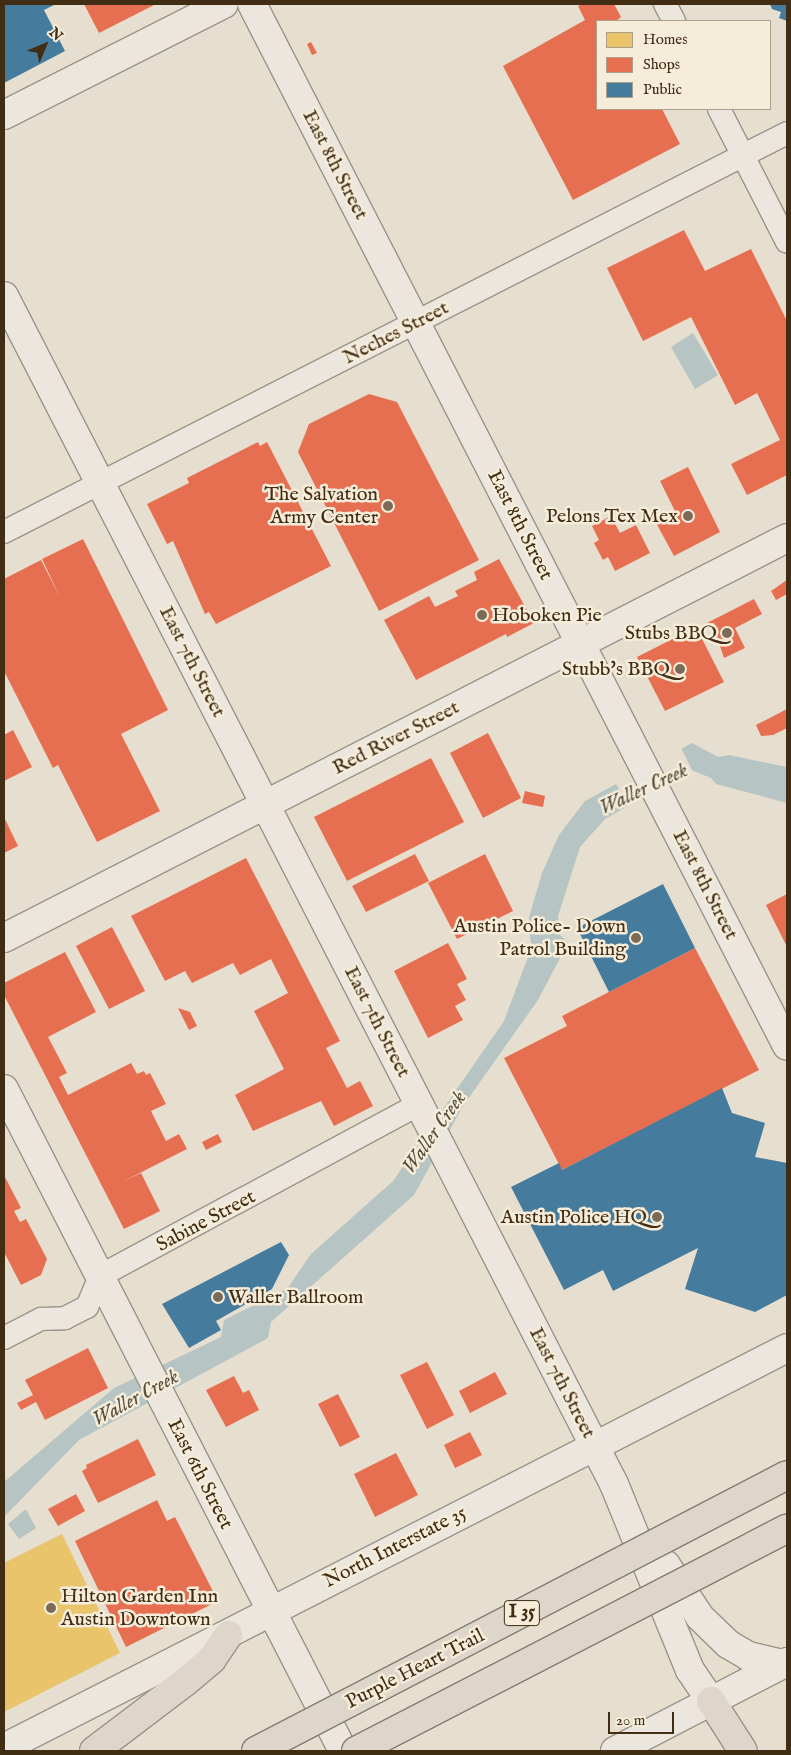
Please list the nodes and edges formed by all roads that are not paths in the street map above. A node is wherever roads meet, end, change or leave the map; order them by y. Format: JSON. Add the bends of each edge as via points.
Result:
{"nodes":[{"id":1,"x":224,"y":4,"type":"edge"},
{"id":2,"x":252,"y":4,"type":"edge"},
{"id":3,"x":665,"y":4,"type":"edge"},
{"id":4,"x":673,"y":20,"type":"edge"},
{"id":5,"x":720,"y":110,"type":"edge"},
{"id":6,"x":4,"y":115,"type":"edge"},
{"id":7,"x":787,"y":133,"type":"edge"},
{"id":8,"x":743,"y":156,"type":"junction"},
{"id":9,"x":787,"y":242,"type":"edge"},
{"id":10,"x":4,"y":296,"type":"edge"},
{"id":11,"x":416,"y":322,"type":"junction"},
{"id":12,"x":100,"y":483,"type":"junction"},
{"id":13,"x":4,"y":532,"type":"edge"},
{"id":14,"x":787,"y":538,"type":"edge"},
{"id":15,"x":581,"y":644,"type":"junction"},
{"id":16,"x":265,"y":805,"type":"junction"},
{"id":17,"x":4,"y":938,"type":"edge"},
{"id":18,"x":787,"y":1046,"type":"edge"},
{"id":19,"x":4,"y":1089,"type":"edge"},
{"id":20,"x":419,"y":1104,"type":"junction"},
{"id":21,"x":100,"y":1276,"type":"junction"},
{"id":22,"x":4,"y":1338,"type":"edge"},
{"id":23,"x":787,"y":1348,"type":"edge"},
{"id":24,"x":594,"y":1446,"type":"junction"},
{"id":25,"x":787,"y":1475,"type":"edge"},
{"id":26,"x":614,"y":1484,"type":"junction"},
{"id":27,"x":787,"y":1529,"type":"edge"},
{"id":28,"x":271,"y":1611,"type":"junction"},
{"id":29,"x":228,"y":1636,"type":"junction"},
{"id":30,"x":785,"y":1663,"type":"edge"},
{"id":31,"x":711,"y":1701,"type":"junction"},
{"id":32,"x":4,"y":1748,"type":"edge"},
{"id":33,"x":94,"y":1751,"type":"edge"},
{"id":34,"x":256,"y":1751,"type":"edge"},
{"id":35,"x":343,"y":1751,"type":"edge"},
{"id":36,"x":356,"y":1751,"type":"edge"},
{"id":37,"x":615,"y":1751,"type":"edge"},
{"id":38,"x":743,"y":1751,"type":"edge"}],
"edges":[{"from":1,"to":6,"type":"main road"},
{"from":2,"to":11,"type":"main road","name":"East 8th Street"},
{"from":3,"to":4,"type":"street"},
{"from":5,"to":8,"type":"street"},
{"from":7,"to":8,"type":"street","name":"Neches Street"},
{"from":8,"to":9,"type":"street"},
{"from":8,"to":11,"type":"street","name":"Neches Street"},
{"from":10,"to":12,"type":"main road","name":"East 7th Street"},
{"from":11,"to":12,"type":"street","name":"Neches Street"},
{"from":11,"to":15,"type":"main road","name":"East 8th Street"},
{"from":12,"to":13,"type":"street","name":"Neches Street"},
{"from":12,"to":16,"type":"main road","name":"East 7th Street"},
{"from":14,"to":15,"type":"main road","name":"Red River Street"},
{"from":15,"to":16,"type":"main road","name":"Red River Street"},
{"from":15,"to":18,"type":"main road","name":"East 8th Street"},
{"from":16,"to":17,"type":"main road","name":"Red River Street"},
{"from":16,"to":20,"type":"main road","name":"East 7th Street"},
{"from":19,"to":21,"type":"main road","name":"East 6th Street"},
{"from":20,"to":21,"type":"street","name":"Sabine Street"},
{"from":20,"to":24,"type":"main road","name":"East 7th Street"},
{"from":21,"to":22,"type":"street","via":[[87,1307],[64,1318],[41,1319]]},
{"from":21,"to":28,"type":"main road","name":"East 6th Street"},
{"from":23,"to":24,"type":"main road","name":"North Interstate 35"},
{"from":24,"to":26,"type":"main road","name":"East 7th Street"},
{"from":24,"to":28,"type":"main road","name":"North Interstate 35"},
{"from":25,"to":34,"type":"main road","name":"Purple Heart Trail","number":"I 35","bridge":true},
{"from":26,"to":30,"type":"main road","via":[[710,1628],[748,1656]]},
{"from":26,"to":31,"type":"main road","name":"East 7th Street","via":[[690,1670]]},
{"from":27,"to":36,"type":"main road","number":"I 35","bridge":true},
{"from":28,"to":29,"type":"main road","name":"North Interstate 35"},
{"from":28,"to":35,"type":"main road","name":"East 6th Street"},
{"from":29,"to":32,"type":"main road","name":"North Interstate 35"},
{"from":29,"to":33,"type":"main road","via":[[212,1659]]},
{"from":30,"to":31,"type":"main road"},
{"from":31,"to":37,"type":"main road"},
{"from":31,"to":38,"type":"main road","name":"East 7th Street"}]}
